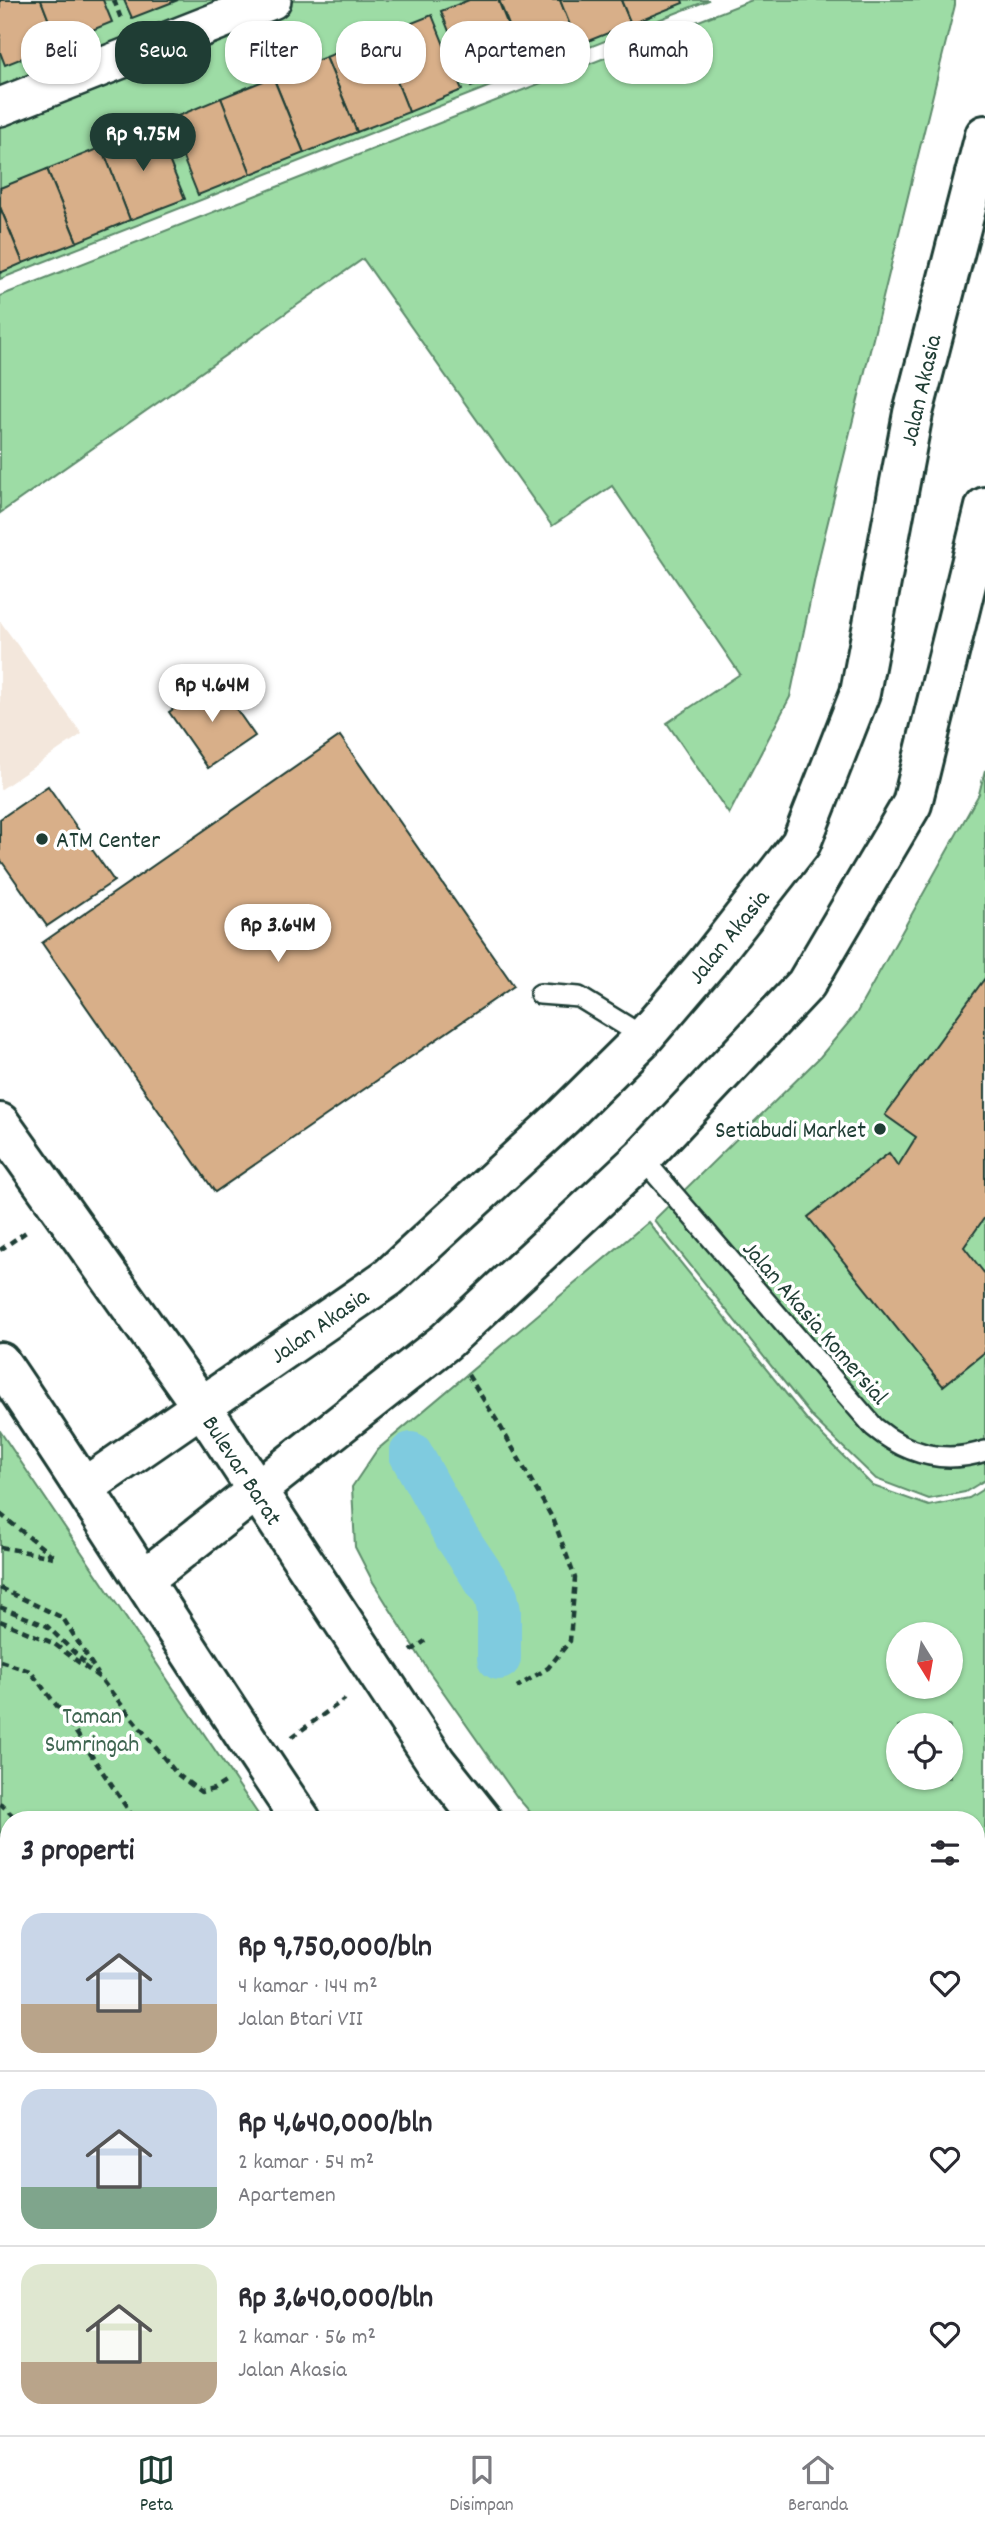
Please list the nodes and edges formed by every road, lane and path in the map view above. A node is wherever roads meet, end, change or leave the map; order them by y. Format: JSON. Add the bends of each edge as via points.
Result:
{"nodes":[{"id":1,"x":272,"y":0,"type":"edge"},
{"id":2,"x":0,"y":107,"type":"edge"},
{"id":3,"x":985,"y":135,"type":"edge"},
{"id":4,"x":985,"y":507,"type":"edge"},
{"id":5,"x":540,"y":995,"type":"dead end"},
{"id":6,"x":644,"y":1037,"type":"junction"},
{"id":7,"x":0,"y":1123,"type":"edge"},
{"id":8,"x":642,"y":1158,"type":"junction"},
{"id":9,"x":0,"y":1362,"type":"edge"},
{"id":10,"x":465,"y":1371,"type":"dead end"},
{"id":11,"x":202,"y":1407,"type":"junction"},
{"id":12,"x":985,"y":1451,"type":"edge"},
{"id":13,"x":85,"y":1487,"type":"junction"},
{"id":14,"x":257,"y":1491,"type":"junction"},
{"id":15,"x":0,"y":1514,"type":"edge"},
{"id":16,"x":0,"y":1548,"type":"edge"},
{"id":17,"x":143,"y":1580,"type":"junction"},
{"id":18,"x":0,"y":1588,"type":"edge"},
{"id":19,"x":0,"y":1607,"type":"edge"},
{"id":20,"x":0,"y":1621,"type":"edge"},
{"id":21,"x":425,"y":1641,"type":"dead end"},
{"id":22,"x":0,"y":1661,"type":"edge"},
{"id":23,"x":379,"y":1674,"type":"junction"},
{"id":24,"x":100,"y":1678,"type":"junction"},
{"id":25,"x":517,"y":1687,"type":"dead end"},
{"id":26,"x":260,"y":1760,"type":"junction"},
{"id":27,"x":129,"y":1811,"type":"edge"},
{"id":28,"x":295,"y":1811,"type":"edge"},
{"id":29,"x":475,"y":1811,"type":"edge"}],
"edges":[{"from":1,"to":2,"type":"street"},
{"from":3,"to":6,"type":"street","name":"Jalan Akasia","via":[[913,412],[860,693],[801,843]]},
{"from":4,"to":8,"type":"street","via":[[912,804],[806,984]]},
{"from":5,"to":6,"type":"lane","via":[[579,997]]},
{"from":6,"to":11,"type":"street","name":"Jalan Akasia","via":[[388,1277]]},
{"from":7,"to":11,"type":"street","name":"Bulevar Barat"},
{"from":8,"to":12,"type":"lane","name":"Jalan Akasia Komersial","via":[[874,1427],[900,1446],[931,1457]]},
{"from":8,"to":14,"type":"street","via":[[445,1342]]},
{"from":9,"to":13,"type":"street"},
{"from":10,"to":25,"type":"path","via":[[554,1521],[575,1578],[570,1641],[548,1668]]},
{"from":11,"to":13,"type":"street","name":"Jalan Akasia"},
{"from":11,"to":14,"type":"street","name":"Bulevar Barat"},
{"from":13,"to":17,"type":"street"},
{"from":14,"to":17,"type":"street"},
{"from":14,"to":23,"type":"street","name":"Bulevar Barat"},
{"from":15,"to":16,"type":"path","via":[[54,1557]]},
{"from":17,"to":26,"type":"street"},
{"from":18,"to":24,"type":"path","via":[[63,1618]]},
{"from":19,"to":24,"type":"path","via":[[47,1626]]},
{"from":20,"to":24,"type":"path","via":[[53,1643]]},
{"from":21,"to":23,"type":"path"},
{"from":22,"to":27,"type":"path","via":[[30,1671]]},
{"from":23,"to":26,"type":"path"},
{"from":23,"to":29,"type":"street","name":"Bulevar Barat","via":[[436,1762]]},
{"from":24,"to":26,"type":"path","via":[[177,1774],[201,1792],[214,1789]]},
{"from":26,"to":28,"type":"street"}]}
